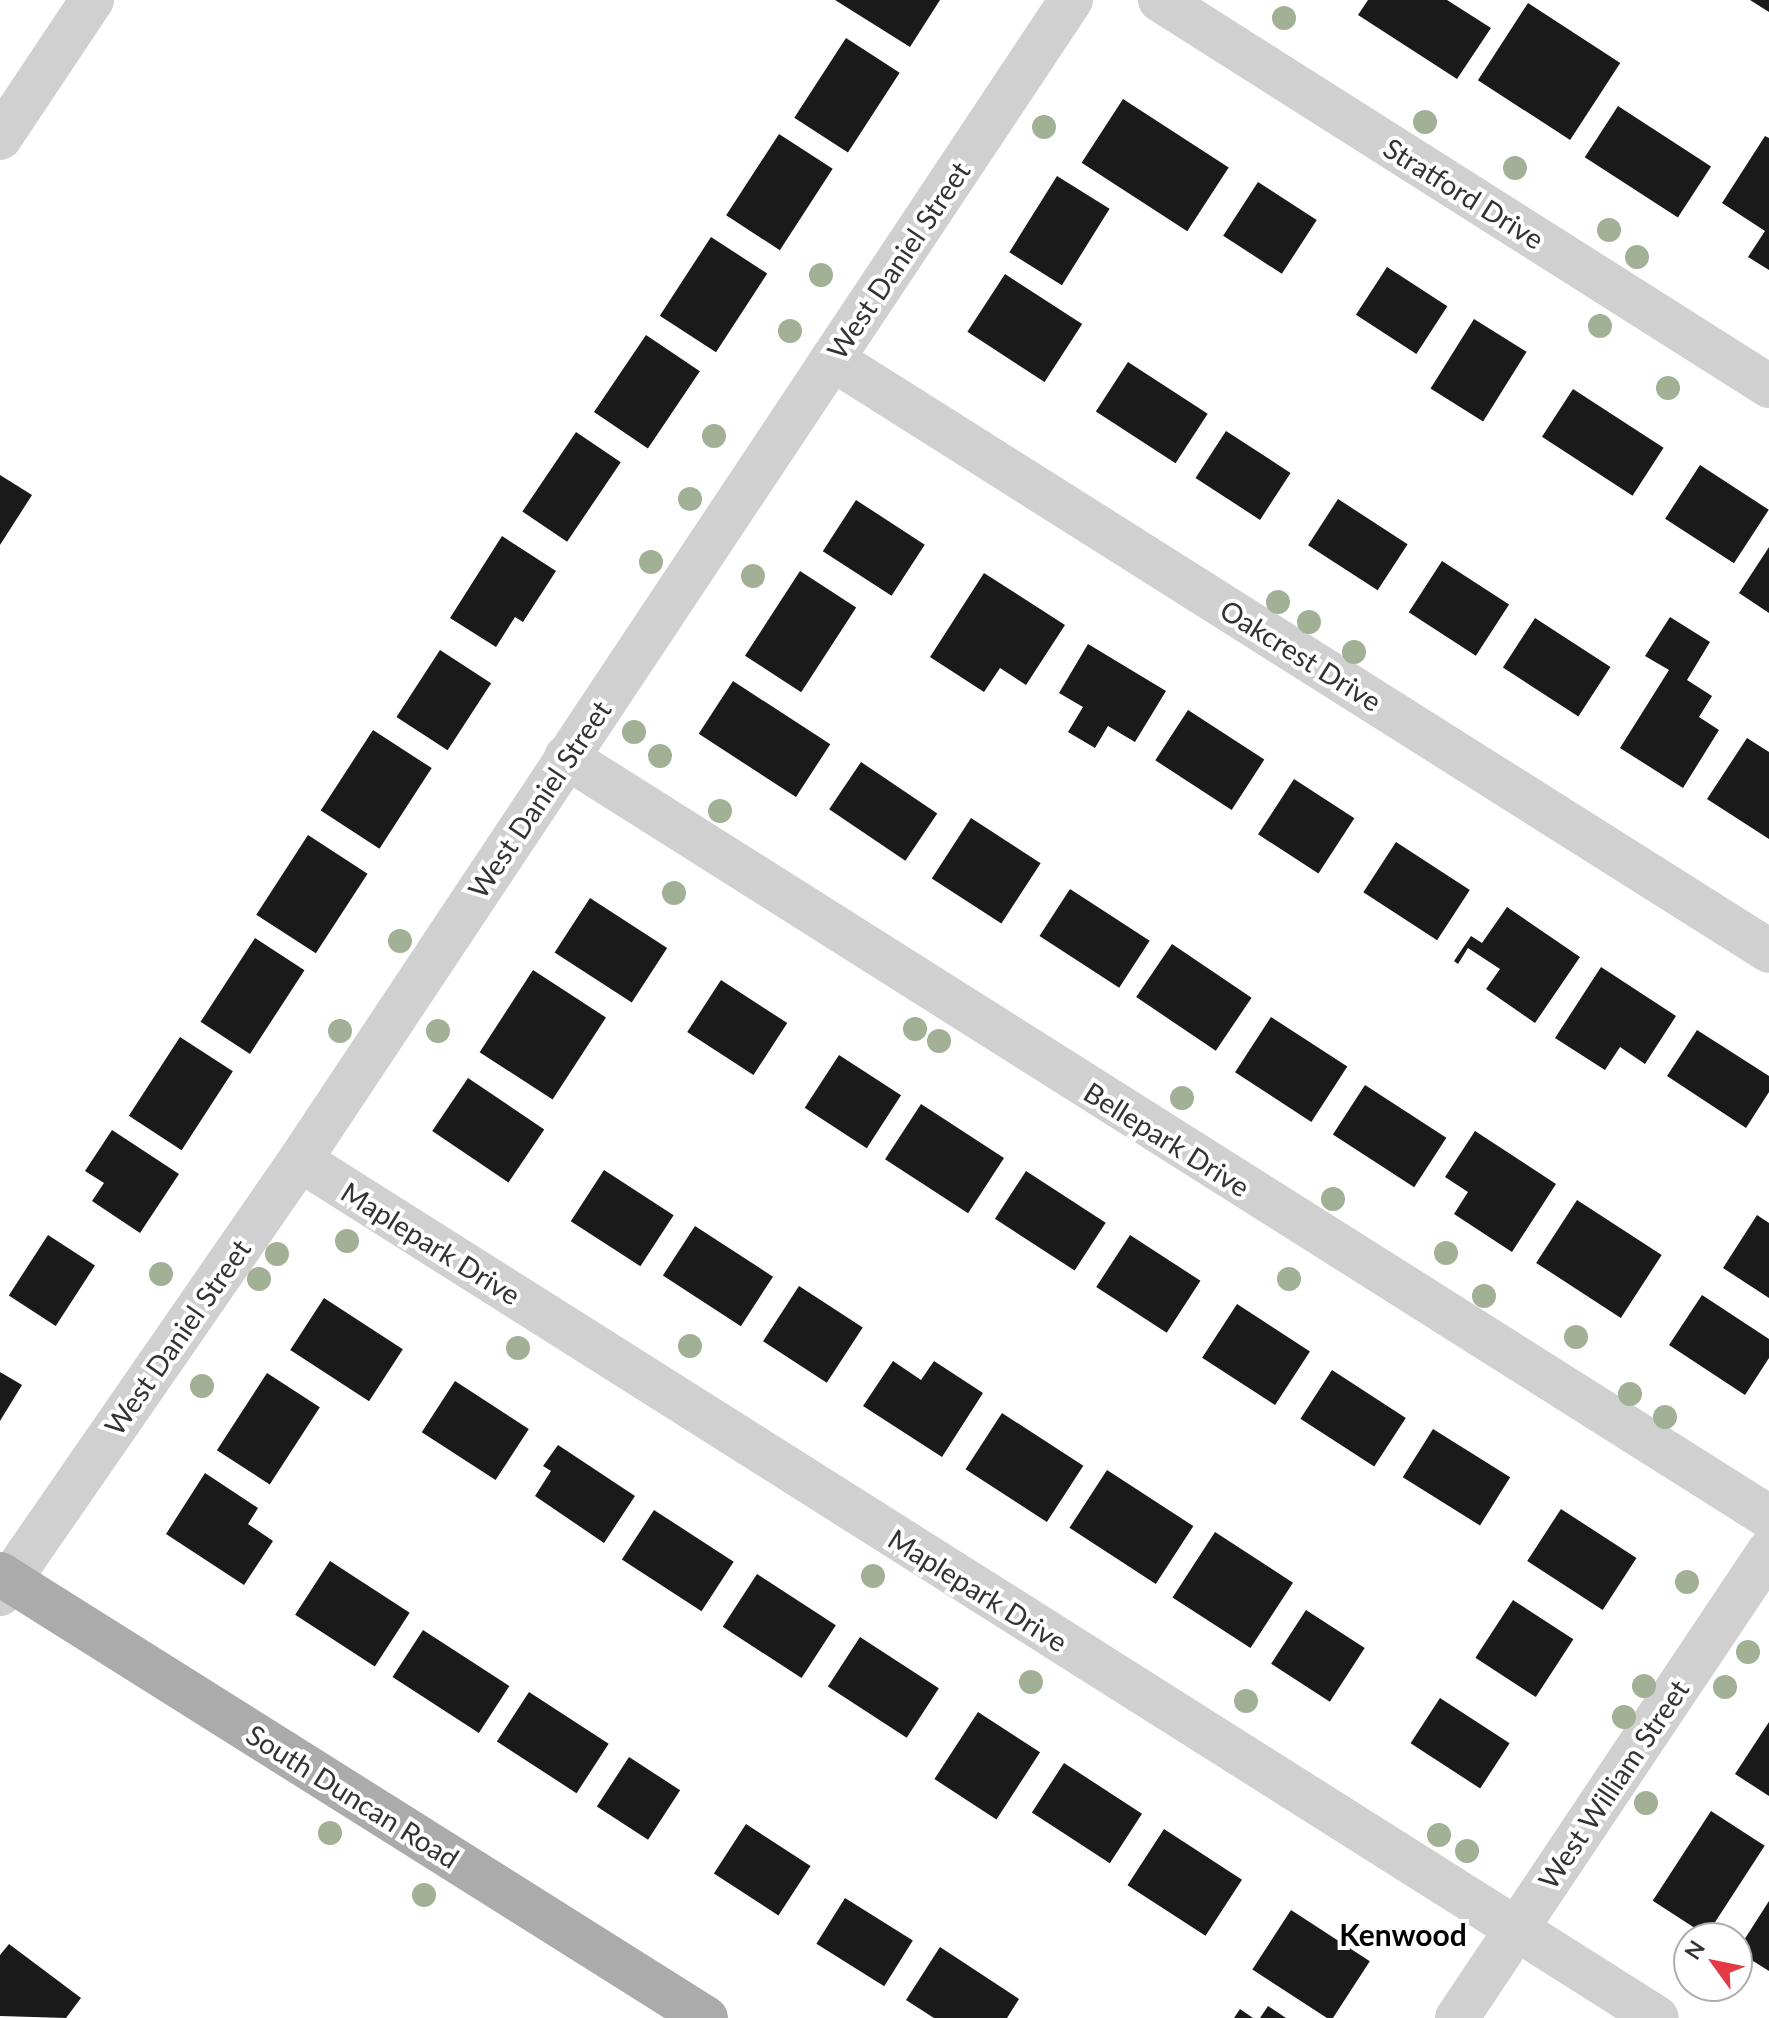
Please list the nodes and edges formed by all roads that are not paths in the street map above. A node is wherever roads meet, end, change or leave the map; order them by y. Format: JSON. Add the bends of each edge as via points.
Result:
{"nodes":[{"id":1,"x":92,"y":0,"type":"edge"},
{"id":2,"x":1071,"y":0,"type":"edge"},
{"id":3,"x":1160,"y":0,"type":"edge"},
{"id":4,"x":0,"y":138,"type":"edge"},
{"id":5,"x":832,"y":359,"type":"junction"},
{"id":6,"x":1769,"y":386,"type":"edge"},
{"id":7,"x":566,"y":757,"type":"junction"},
{"id":8,"x":1769,"y":951,"type":"edge"},
{"id":9,"x":300,"y":1160,"type":"junction"},
{"id":10,"x":1769,"y":1517,"type":"edge"},
{"id":11,"x":1769,"y":1551,"type":"edge"},
{"id":12,"x":3,"y":1583,"type":"edge"},
{"id":13,"x":1517,"y":1928,"type":"junction"},
{"id":14,"x":706,"y":2018,"type":"edge"},
{"id":15,"x":1457,"y":2018,"type":"edge"},
{"id":16,"x":1657,"y":2018,"type":"edge"}],
"edges":[{"from":1,"to":4,"type":"street"},
{"from":2,"to":5,"type":"street","name":"West Daniel Street"},
{"from":3,"to":6,"type":"street","name":"Stratford Drive"},
{"from":5,"to":7,"type":"street","name":"West Daniel Street"},
{"from":5,"to":8,"type":"street","name":"Oakcrest Drive"},
{"from":7,"to":9,"type":"street","name":"West Daniel Street"},
{"from":7,"to":10,"type":"street","name":"Bellepark Drive"},
{"from":9,"to":12,"type":"street","name":"West Daniel Street"},
{"from":9,"to":13,"type":"street","name":"Maplepark Drive"},
{"from":11,"to":13,"type":"street","name":"West William Street"},
{"from":12,"to":14,"type":"main road","name":"South Duncan Road"},
{"from":13,"to":15,"type":"street","name":"West William Street"},
{"from":13,"to":16,"type":"street","name":"Maplepark Drive"}]}
